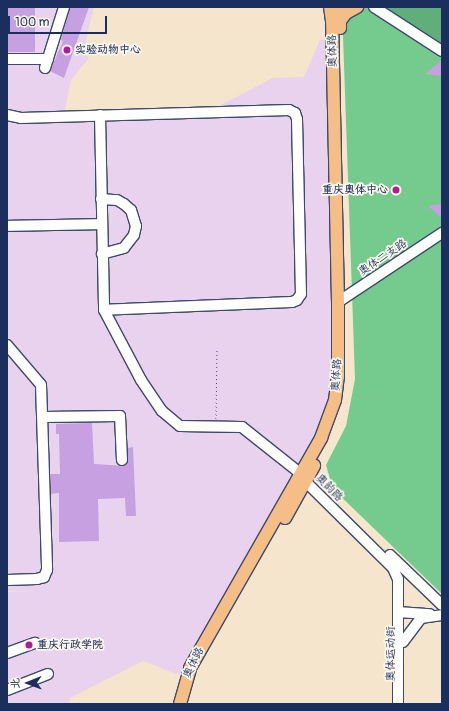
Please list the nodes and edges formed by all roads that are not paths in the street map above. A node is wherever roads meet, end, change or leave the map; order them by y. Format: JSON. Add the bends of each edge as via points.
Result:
{"nodes":[{"id":1,"x":64,"y":7,"type":"edge"},
{"id":2,"x":330,"y":7,"type":"edge"},
{"id":3,"x":338,"y":7,"type":"edge"},
{"id":4,"x":357,"y":7,"type":"edge"},
{"id":5,"x":374,"y":7,"type":"edge"},
{"id":6,"x":340,"y":21,"type":"junction"},
{"id":7,"x":442,"y":52,"type":"edge"},
{"id":8,"x":7,"y":59,"type":"edge"},
{"id":9,"x":7,"y":115,"type":"edge"},
{"id":10,"x":100,"y":115,"type":"junction"},
{"id":11,"x":101,"y":199,"type":"junction"},
{"id":12,"x":101,"y":224,"type":"junction"},
{"id":13,"x":7,"y":226,"type":"edge"},
{"id":14,"x":442,"y":233,"type":"edge"},
{"id":15,"x":102,"y":254,"type":"junction"},
{"id":16,"x":342,"y":300,"type":"junction"},
{"id":17,"x":104,"y":310,"type":"junction"},
{"id":18,"x":7,"y":345,"type":"edge"},
{"id":19,"x":43,"y":417,"type":"junction"},
{"id":20,"x":122,"y":460,"type":"dead end"},
{"id":21,"x":305,"y":478,"type":"junction"},
{"id":22,"x":398,"y":563,"type":"junction"},
{"id":23,"x":7,"y":580,"type":"edge"},
{"id":24,"x":442,"y":607,"type":"edge"},
{"id":25,"x":400,"y":608,"type":"junction"},
{"id":26,"x":442,"y":615,"type":"edge"},
{"id":27,"x":403,"y":642,"type":"junction"},
{"id":28,"x":35,"y":643,"type":"dead end"},
{"id":29,"x":7,"y":653,"type":"edge"},
{"id":30,"x":48,"y":674,"type":"dead end"},
{"id":31,"x":7,"y":690,"type":"edge"},
{"id":32,"x":180,"y":704,"type":"edge"},
{"id":33,"x":187,"y":704,"type":"edge"},
{"id":34,"x":398,"y":704,"type":"edge"},
{"id":35,"x":403,"y":704,"type":"edge"}],
"edges":[{"from":1,"to":8,"type":"street","via":[[46,63]]},
{"from":2,"to":16,"type":"main road","name":"奥体路"},
{"from":3,"to":6,"type":"main road","name":"奥体路"},
{"from":4,"to":6,"type":"main road","via":[[346,13]]},
{"from":5,"to":7,"type":"street"},
{"from":6,"to":16,"type":"main road","name":"奥体路"},
{"from":9,"to":10,"type":"street","via":[[21,118]]},
{"from":10,"to":11,"type":"street"},
{"from":10,"to":17,"type":"street","via":[[289,110],[297,119],[298,135],[301,294],[297,300]]},
{"from":11,"to":12,"type":"street"},
{"from":11,"to":15,"type":"street","via":[[116,200],[124,204],[130,210],[136,226],[134,235],[124,248]]},
{"from":12,"to":13,"type":"street"},
{"from":12,"to":15,"type":"street"},
{"from":14,"to":16,"type":"street","name":"奥体二支路"},
{"from":15,"to":17,"type":"street"},
{"from":16,"to":21,"type":"main road","name":"奥体路","via":[[346,353],[342,401],[329,440]]},
{"from":17,"to":21,"type":"street","via":[[141,380],[162,411],[180,426],[242,428]]},
{"from":18,"to":19,"type":"street","via":[[41,385]]},
{"from":19,"to":20,"type":"street","via":[[120,416]]},
{"from":19,"to":23,"type":"street","via":[[47,570],[44,577],[37,579]]},
{"from":21,"to":22,"type":"street","name":"奥韵路"},
{"from":21,"to":25,"type":"street","name":"奥韵路","via":[[393,568],[398,579]]},
{"from":21,"to":32,"type":"main road","name":"奥体路","via":[[190,668]]},
{"from":21,"to":33,"type":"main road","name":"奥体路","via":[[198,670]]},
{"from":22,"to":24,"type":"street","name":"奥韵路"},
{"from":22,"to":25,"type":"street","via":[[403,574]]},
{"from":24,"to":25,"type":"street","name":"奥韵路"},
{"from":25,"to":26,"type":"street"},
{"from":25,"to":27,"type":"street","name":"奥体运动街"},
{"from":25,"to":34,"type":"street","name":"奥体运动街"},
{"from":26,"to":27,"type":"street","via":[[421,618]]},
{"from":27,"to":35,"type":"street","name":"奥体运动街"},
{"from":28,"to":29,"type":"street"},
{"from":30,"to":31,"type":"street"}]}
